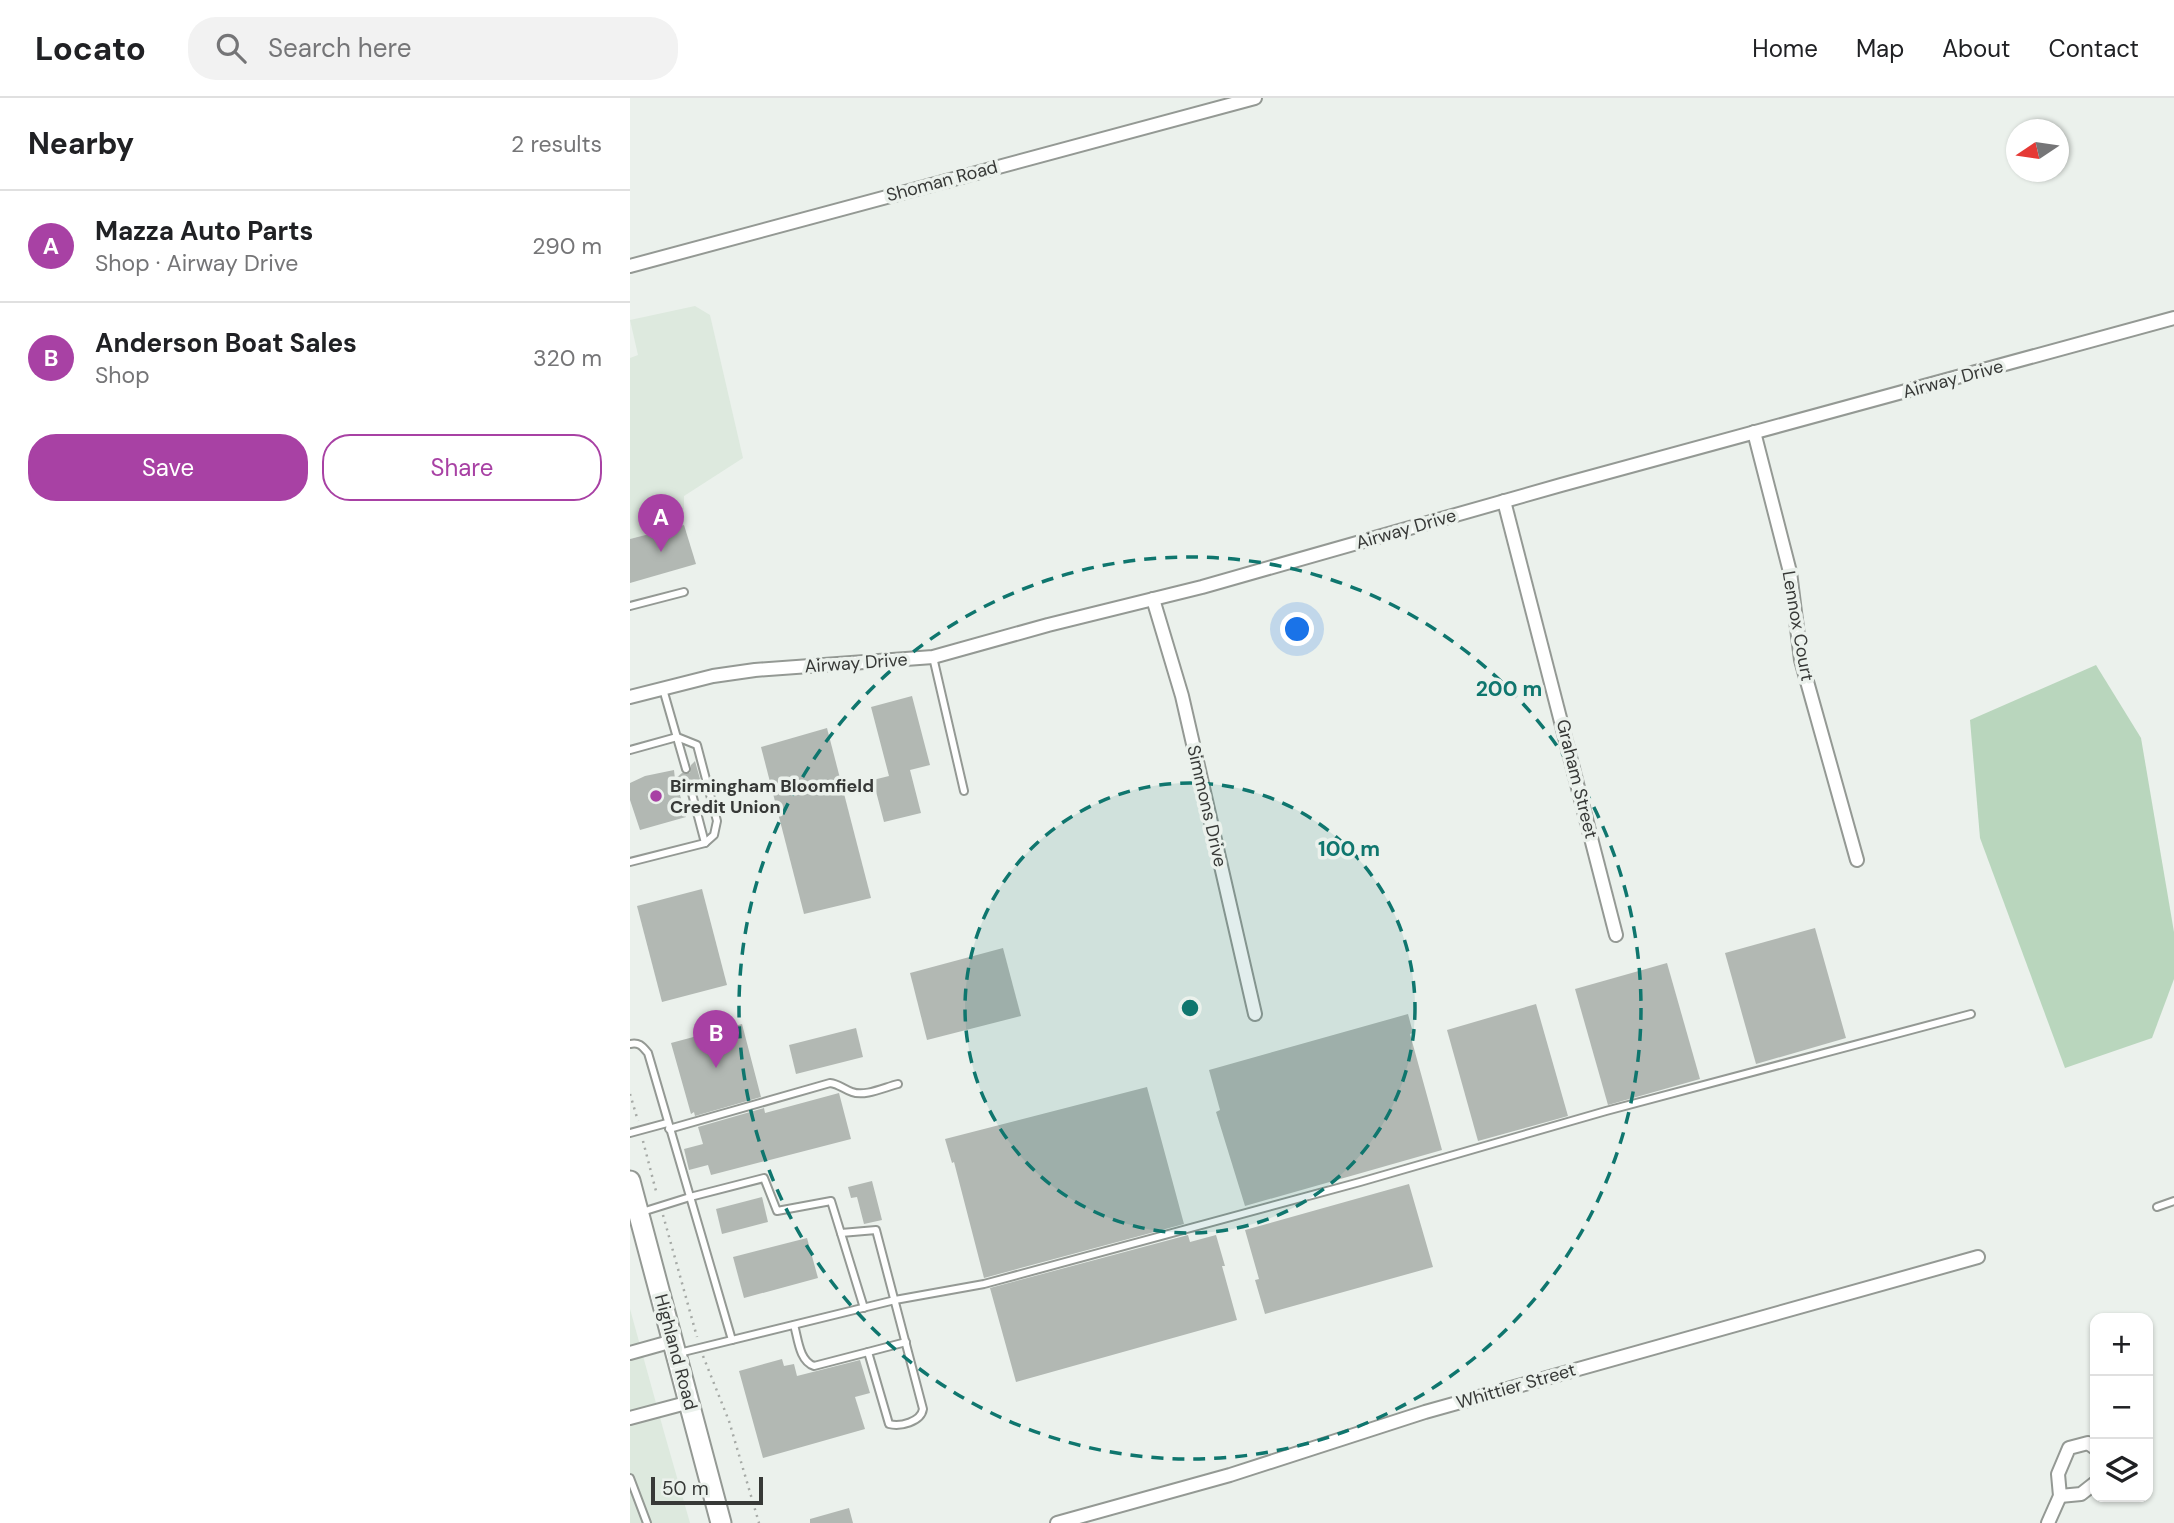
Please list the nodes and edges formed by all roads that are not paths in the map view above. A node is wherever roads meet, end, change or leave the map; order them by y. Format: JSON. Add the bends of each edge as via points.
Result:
{"nodes":[{"id":1,"x":1255,"y":98,"type":"edge"},
{"id":2,"x":630,"y":267,"type":"edge"},
{"id":3,"x":2174,"y":318,"type":"edge"},
{"id":4,"x":1754,"y":432,"type":"junction"},
{"id":5,"x":1504,"y":501,"type":"junction"},
{"id":6,"x":684,"y":592,"type":"dead end"},
{"id":7,"x":1153,"y":599,"type":"junction"},
{"id":8,"x":630,"y":606,"type":"edge"},
{"id":9,"x":933,"y":657,"type":"junction"},
{"id":10,"x":663,"y":689,"type":"junction"},
{"id":11,"x":630,"y":697,"type":"edge"},
{"id":12,"x":677,"y":737,"type":"junction"},
{"id":13,"x":630,"y":750,"type":"edge"},
{"id":14,"x":686,"y":769,"type":"dead end"},
{"id":15,"x":691,"y":786,"type":"dead end"},
{"id":16,"x":964,"y":790,"type":"dead end"},
{"id":17,"x":705,"y":843,"type":"junction"},
{"id":18,"x":1857,"y":860,"type":"dead end"},
{"id":19,"x":630,"y":862,"type":"edge"},
{"id":20,"x":1616,"y":935,"type":"dead end"},
{"id":21,"x":1972,"y":1013,"type":"dead end"},
{"id":22,"x":1255,"y":1014,"type":"dead end"},
{"id":23,"x":630,"y":1044,"type":"edge"},
{"id":24,"x":898,"y":1084,"type":"dead end"},
{"id":25,"x":668,"y":1126,"type":"junction"},
{"id":26,"x":630,"y":1133,"type":"edge"},
{"id":27,"x":630,"y":1181,"type":"edge"},
{"id":28,"x":690,"y":1197,"type":"junction"},
{"id":29,"x":2174,"y":1201,"type":"edge"},
{"id":30,"x":2157,"y":1207,"type":"dead end"},
{"id":31,"x":639,"y":1213,"type":"junction"},
{"id":32,"x":841,"y":1233,"type":"junction"},
{"id":33,"x":1978,"y":1257,"type":"dead end"},
{"id":34,"x":895,"y":1300,"type":"junction"},
{"id":35,"x":864,"y":1308,"type":"junction"},
{"id":36,"x":794,"y":1325,"type":"junction"},
{"id":37,"x":732,"y":1340,"type":"junction"},
{"id":38,"x":906,"y":1342,"type":"junction"},
{"id":39,"x":675,"y":1347,"type":"junction"},
{"id":40,"x":868,"y":1352,"type":"junction"},
{"id":41,"x":630,"y":1353,"type":"edge"},
{"id":42,"x":690,"y":1402,"type":"junction"},
{"id":43,"x":630,"y":1418,"type":"edge"},
{"id":44,"x":2090,"y":1444,"type":"edge"},
{"id":45,"x":630,"y":1478,"type":"edge"},
{"id":46,"x":2090,"y":1487,"type":"edge"},
{"id":47,"x":2060,"y":1496,"type":"junction"},
{"id":48,"x":647,"y":1523,"type":"edge"},
{"id":49,"x":721,"y":1523,"type":"edge"},
{"id":50,"x":1057,"y":1523,"type":"edge"},
{"id":51,"x":2048,"y":1523,"type":"edge"}],
"edges":[{"from":1,"to":2,"type":"street","name":"Shoman Road"},
{"from":3,"to":4,"type":"street","name":"Airway Drive"},
{"from":4,"to":5,"type":"street","name":"Airway Drive"},
{"from":4,"to":18,"type":"street","name":"Lennox Court","via":[[1790,572],[1801,660]]},
{"from":5,"to":7,"type":"street","name":"Airway Drive"},
{"from":5,"to":20,"type":"street","name":"Graham Street"},
{"from":6,"to":8,"type":"lane"},
{"from":7,"to":9,"type":"street","name":"Airway Drive"},
{"from":7,"to":22,"type":"street","name":"Simmons Drive","via":[[1182,696]]},
{"from":9,"to":10,"type":"street","name":"Airway Drive","via":[[755,670]]},
{"from":9,"to":16,"type":"lane"},
{"from":10,"to":11,"type":"street","name":"Airway Drive"},
{"from":10,"to":12,"type":"lane"},
{"from":12,"to":13,"type":"lane"},
{"from":12,"to":14,"type":"lane"},
{"from":12,"to":17,"type":"lane","via":[[697,745],[717,821],[714,835]]},
{"from":15,"to":17,"type":"lane"},
{"from":17,"to":19,"type":"lane"},
{"from":21,"to":34,"type":"lane","via":[[997,1281]]},
{"from":23,"to":25,"type":"lane","via":[[635,1042],[648,1052]]},
{"from":24,"to":25,"type":"lane","via":[[861,1094],[830,1083]]},
{"from":25,"to":26,"type":"lane"},
{"from":25,"to":28,"type":"lane"},
{"from":27,"to":31,"type":"highway","name":"Highland Road"},
{"from":28,"to":31,"type":"lane"},
{"from":28,"to":32,"type":"lane","via":[[764,1178],[777,1211],[831,1201]]},
{"from":28,"to":37,"type":"lane"},
{"from":29,"to":30,"type":"lane"},
{"from":31,"to":39,"type":"highway","name":"Highland Road"},
{"from":32,"to":34,"type":"lane","via":[[876,1230]]},
{"from":32,"to":35,"type":"lane"},
{"from":33,"to":50,"type":"street","name":"Whittier Street","via":[[1437,1408],[1230,1475]]},
{"from":34,"to":35,"type":"lane"},
{"from":34,"to":38,"type":"lane"},
{"from":35,"to":36,"type":"lane"},
{"from":36,"to":37,"type":"lane"},
{"from":36,"to":40,"type":"lane","via":[[807,1364]]},
{"from":37,"to":39,"type":"lane","via":[[700,1348]]},
{"from":38,"to":40,"type":"lane"},
{"from":38,"to":40,"type":"lane","via":[[922,1415],[895,1426],[886,1419]]},
{"from":39,"to":41,"type":"street"},
{"from":39,"to":42,"type":"highway","name":"Highland Road"},
{"from":42,"to":43,"type":"street"},
{"from":42,"to":49,"type":"highway","name":"Highland Road"},
{"from":44,"to":47,"type":"street","via":[[2069,1448],[2058,1474]]},
{"from":45,"to":48,"type":"lane"},
{"from":46,"to":47,"type":"street","via":[[2081,1494]]},
{"from":47,"to":51,"type":"street"}]}
